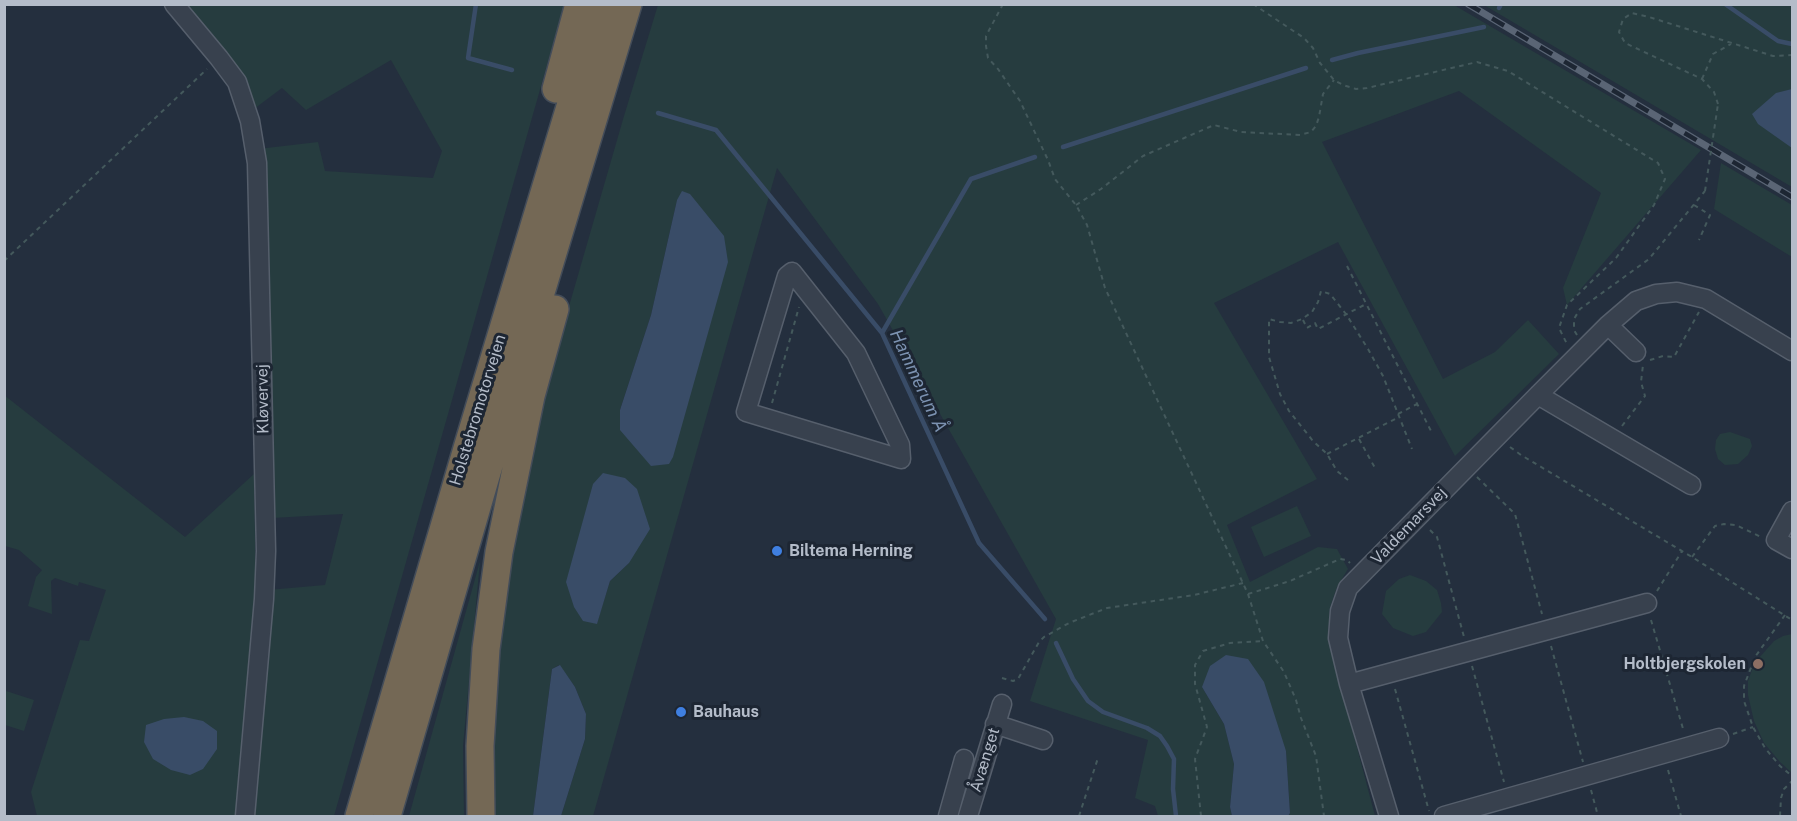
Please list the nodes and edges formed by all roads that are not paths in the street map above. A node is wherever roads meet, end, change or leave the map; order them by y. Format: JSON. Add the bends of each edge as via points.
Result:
{"nodes":[{"id":1,"x":174,"y":4,"type":"edge"},
{"id":2,"x":579,"y":4,"type":"edge"},
{"id":3,"x":601,"y":4,"type":"edge"},
{"id":4,"x":628,"y":4,"type":"edge"},
{"id":5,"x":637,"y":4,"type":"edge"},
{"id":6,"x":1608,"y":325,"type":"junction"},
{"id":7,"x":1792,"y":351,"type":"edge"},
{"id":8,"x":1636,"y":352,"type":"dead end"},
{"id":9,"x":1538,"y":395,"type":"junction"},
{"id":10,"x":768,"y":418,"type":"joint"},
{"id":11,"x":468,"y":445,"type":"junction"},
{"id":12,"x":1691,"y":485,"type":"dead end"},
{"id":13,"x":1792,"y":511,"type":"edge"},
{"id":14,"x":1792,"y":549,"type":"edge"},
{"id":15,"x":1647,"y":603,"type":"road end"},
{"id":16,"x":1349,"y":684,"type":"junction"},
{"id":17,"x":1002,"y":704,"type":"dead end"},
{"id":18,"x":995,"y":724,"type":"junction"},
{"id":19,"x":1719,"y":738,"type":"road end"},
{"id":20,"x":1043,"y":740,"type":"dead end"},
{"id":21,"x":964,"y":759,"type":"dead end"},
{"id":22,"x":360,"y":810,"type":"edge"},
{"id":23,"x":245,"y":816,"type":"edge"},
{"id":24,"x":387,"y":816,"type":"edge"},
{"id":25,"x":481,"y":816,"type":"edge"},
{"id":26,"x":948,"y":816,"type":"edge"},
{"id":27,"x":968,"y":816,"type":"edge"},
{"id":28,"x":1389,"y":816,"type":"edge"},
{"id":29,"x":1444,"y":816,"type":"edge"}],
"edges":[{"from":1,"to":23,"type":"street","name":"Kløvervej","via":[[237,82],[250,121],[257,163],[266,551]]},
{"from":2,"to":11,"type":"highway","via":[[480,365]]},
{"from":3,"to":11,"type":"highway","name":"Holstebromotorvejen"},
{"from":4,"to":24,"type":"highway","name":"Holstebromotorvejen"},
{"from":5,"to":25,"type":"highway","via":[[634,31],[531,396],[499,552],[486,650],[480,746]]},
{"from":6,"to":7,"type":"street","name":"Valdemarsvej","via":[[1636,301],[1677,292],[1706,299]]},
{"from":6,"to":8,"type":"street"},
{"from":6,"to":9,"type":"street","name":"Valdemarsvej"},
{"from":9,"to":12,"type":"street"},
{"from":9,"to":16,"type":"street","name":"Valdemarsvej","via":[[1348,588],[1340,611],[1338,638]]},
{"from":10,"to":10,"type":"street","via":[[901,459],[900,445],[856,352],[792,272],[787,276],[746,412]]},
{"from":11,"to":22,"type":"highway","name":"Holstebromotorvejen"},
{"from":13,"to":14,"type":"street","via":[[1776,540]]},
{"from":15,"to":16,"type":"street"},
{"from":16,"to":28,"type":"street","name":"Valdemarsvej"},
{"from":17,"to":18,"type":"street","name":"Åvænget"},
{"from":18,"to":20,"type":"street"},
{"from":18,"to":27,"type":"street","name":"Åvænget"},
{"from":19,"to":29,"type":"street"},
{"from":21,"to":26,"type":"street"}]}
